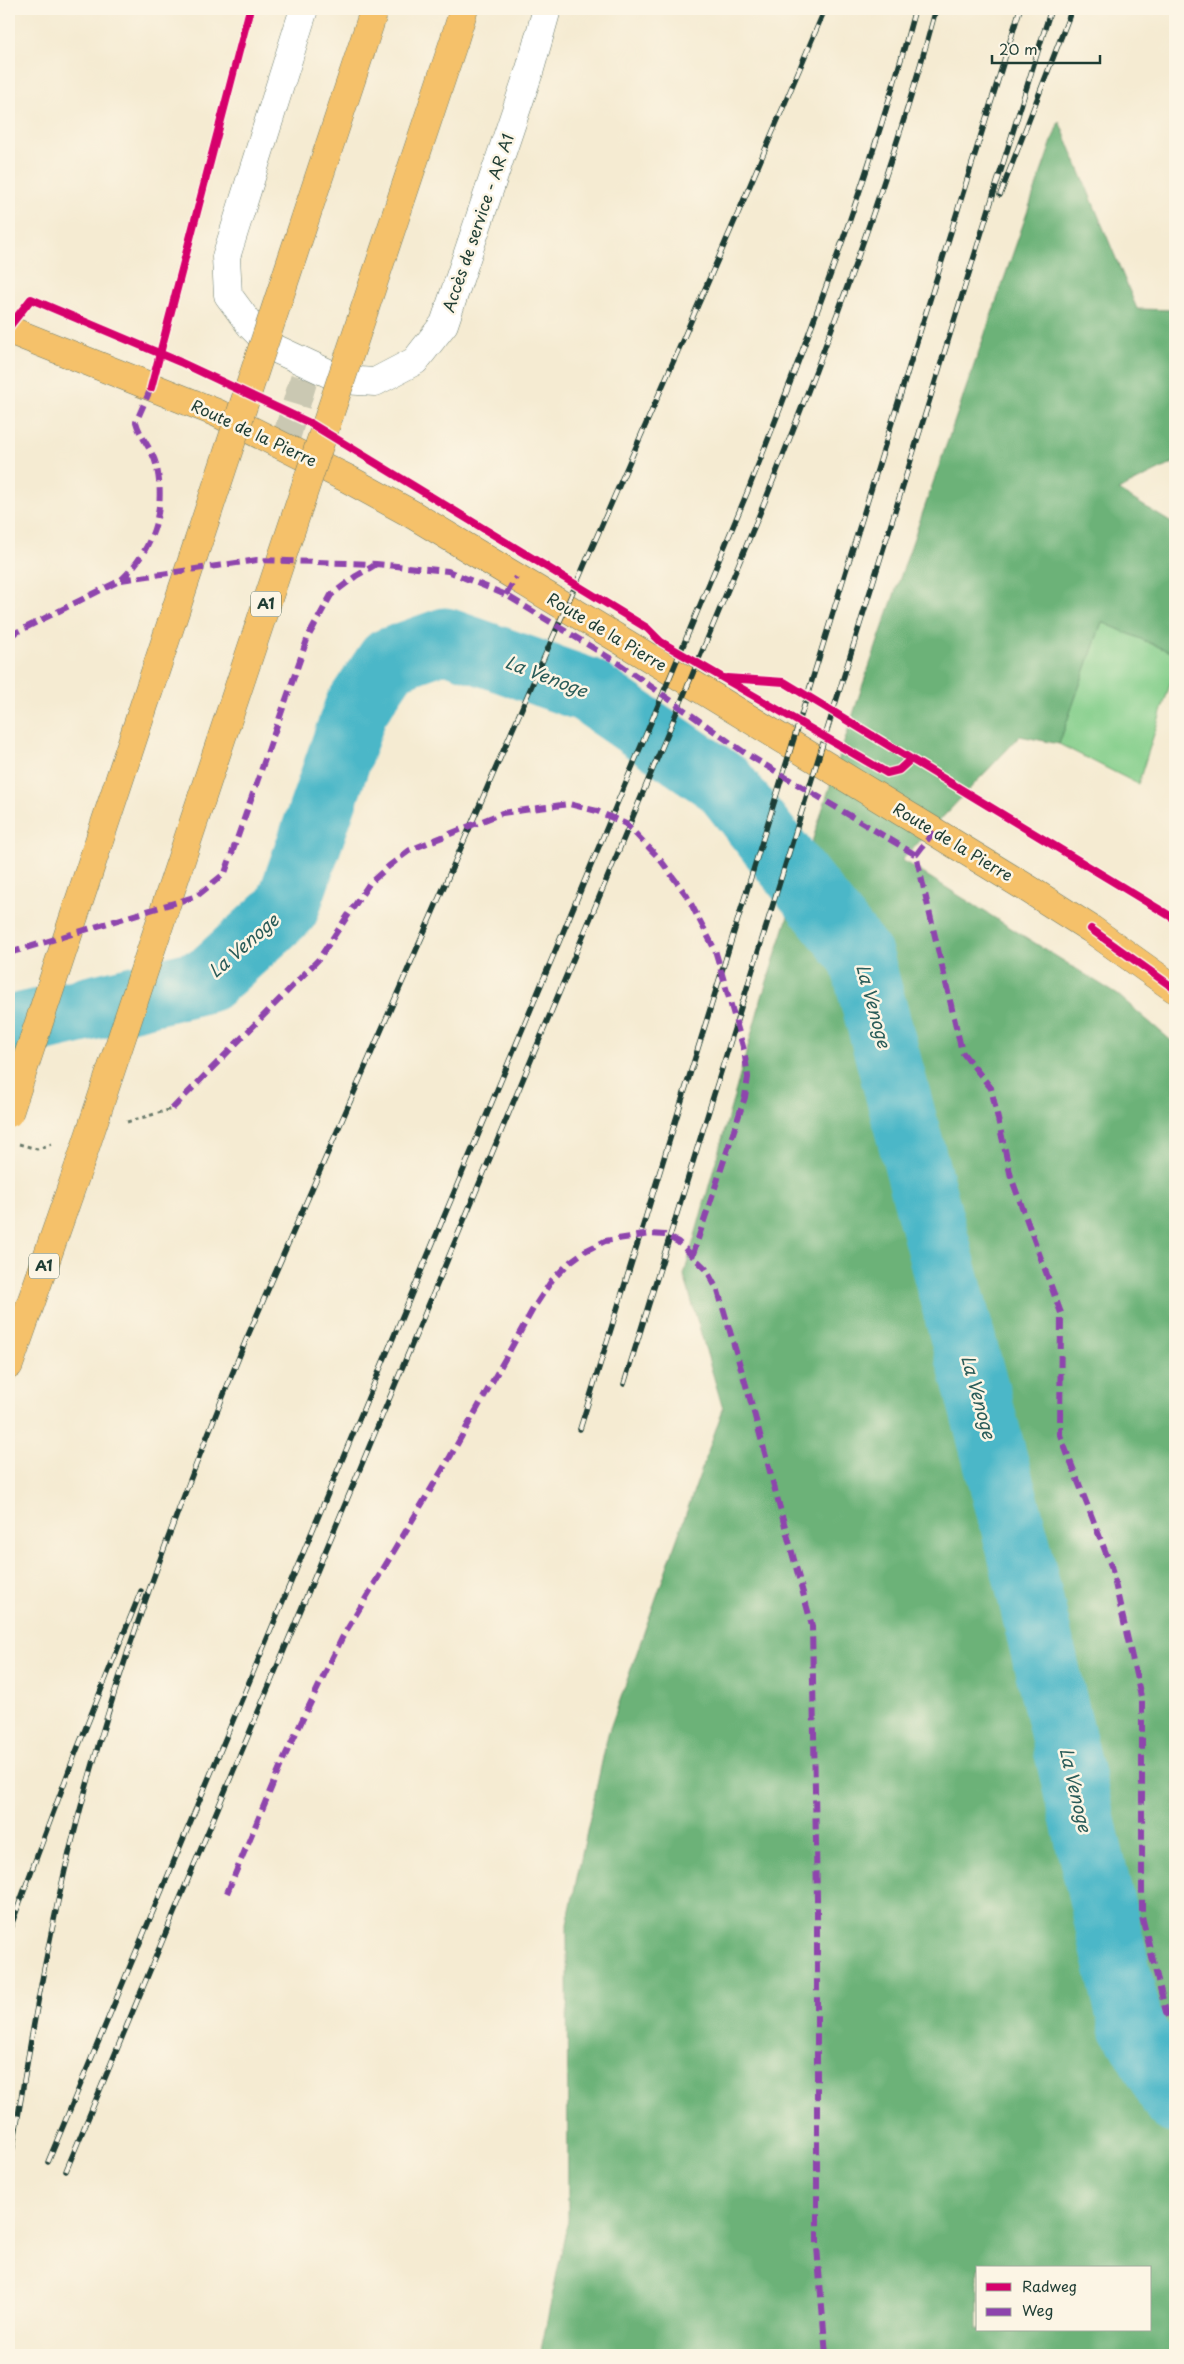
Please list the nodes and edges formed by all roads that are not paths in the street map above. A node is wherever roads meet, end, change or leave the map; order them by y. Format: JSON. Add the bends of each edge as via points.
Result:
{"nodes":[{"id":1,"x":304,"y":9,"type":"edge"},
{"id":2,"x":464,"y":9,"type":"edge"},
{"id":3,"x":547,"y":9,"type":"edge"},
{"id":4,"x":374,"y":12,"type":"edge"},
{"id":5,"x":9,"y":330,"type":"edge"},
{"id":6,"x":1175,"y":989,"type":"edge"},
{"id":7,"x":9,"y":1113,"type":"edge"},
{"id":8,"x":9,"y":1364,"type":"edge"}],
"edges":[{"from":1,"to":3,"type":"lane","name":"Accès de service - AR A1","via":[[226,257],[228,295],[250,325],[272,347],[343,380],[375,382],[415,361],[444,324]]},
{"from":2,"to":8,"type":"main road","number":"A1","bridge":true,"via":[[79,1166]]},
{"from":4,"to":7,"type":"main road","bridge":true},
{"from":5,"to":6,"type":"main road","name":"Route de la Pierre","via":[[217,413],[410,513],[1022,885],[1091,928]]}]}
